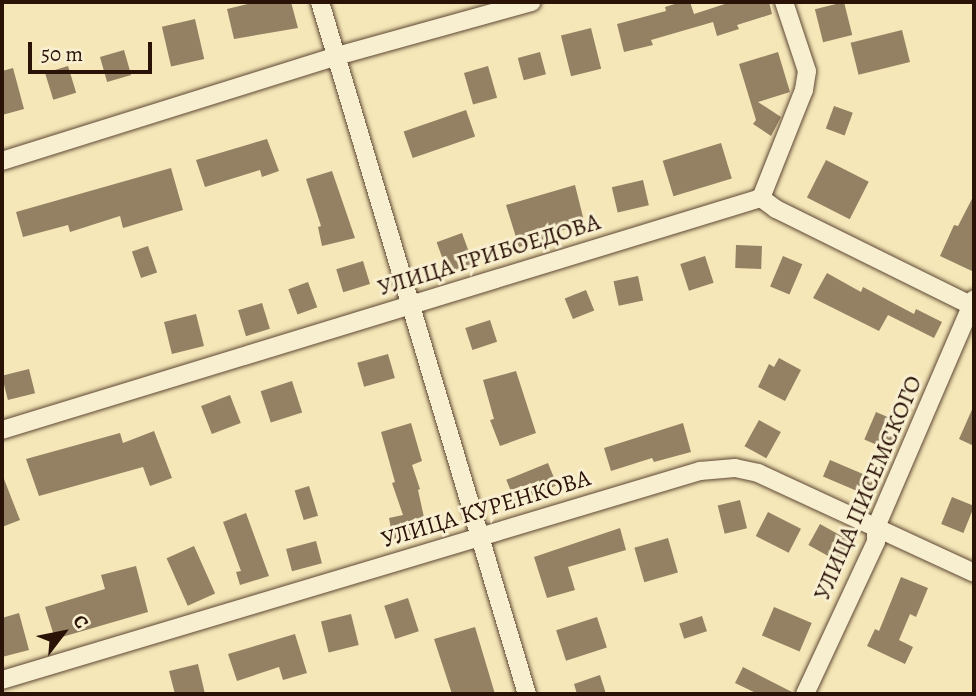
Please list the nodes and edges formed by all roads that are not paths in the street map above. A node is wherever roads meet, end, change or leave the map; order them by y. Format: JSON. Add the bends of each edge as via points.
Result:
{"nodes":[{"id":1,"x":320,"y":2,"type":"edge"},
{"id":2,"x":532,"y":2,"type":"edge"},
{"id":3,"x":784,"y":2,"type":"edge"},
{"id":4,"x":337,"y":56,"type":"junction"},
{"id":5,"x":2,"y":161,"type":"edge"},
{"id":6,"x":761,"y":198,"type":"junction"},
{"id":7,"x":973,"y":304,"type":"edge"},
{"id":8,"x":409,"y":305,"type":"junction"},
{"id":9,"x":2,"y":430,"type":"edge"},
{"id":10,"x":876,"y":527,"type":"junction"},
{"id":11,"x":478,"y":538,"type":"junction"},
{"id":12,"x":974,"y":573,"type":"edge"},
{"id":13,"x":2,"y":680,"type":"edge"},
{"id":14,"x":527,"y":694,"type":"edge"},
{"id":15,"x":805,"y":694,"type":"edge"}],
"edges":[{"from":1,"to":4,"type":"street"},
{"from":2,"to":4,"type":"street"},
{"from":3,"to":6,"type":"street","via":[[807,71],[804,90]]},
{"from":4,"to":5,"type":"street"},
{"from":4,"to":8,"type":"street"},
{"from":6,"to":7,"type":"street"},
{"from":6,"to":8,"type":"street","name":"УЛИЦА ГРИБОЕДОВА"},
{"from":7,"to":10,"type":"street","name":"УЛИЦА ПИСЕМСКОГО"},
{"from":8,"to":9,"type":"street","name":"УЛИЦА ГРИБОЕДОВА"},
{"from":8,"to":11,"type":"street"},
{"from":10,"to":11,"type":"street","name":"УЛИЦА КУРЕНКОВА","via":[[758,472],[735,468],[700,471]]},
{"from":10,"to":12,"type":"street","name":"УЛИЦА КУРЕНКОВА"},
{"from":10,"to":15,"type":"street","name":"УЛИЦА ПИСЕМСКОГО","via":[[876,542]]},
{"from":11,"to":13,"type":"street","name":"УЛИЦА КУРЕНКОВА"},
{"from":11,"to":14,"type":"street"}]}
